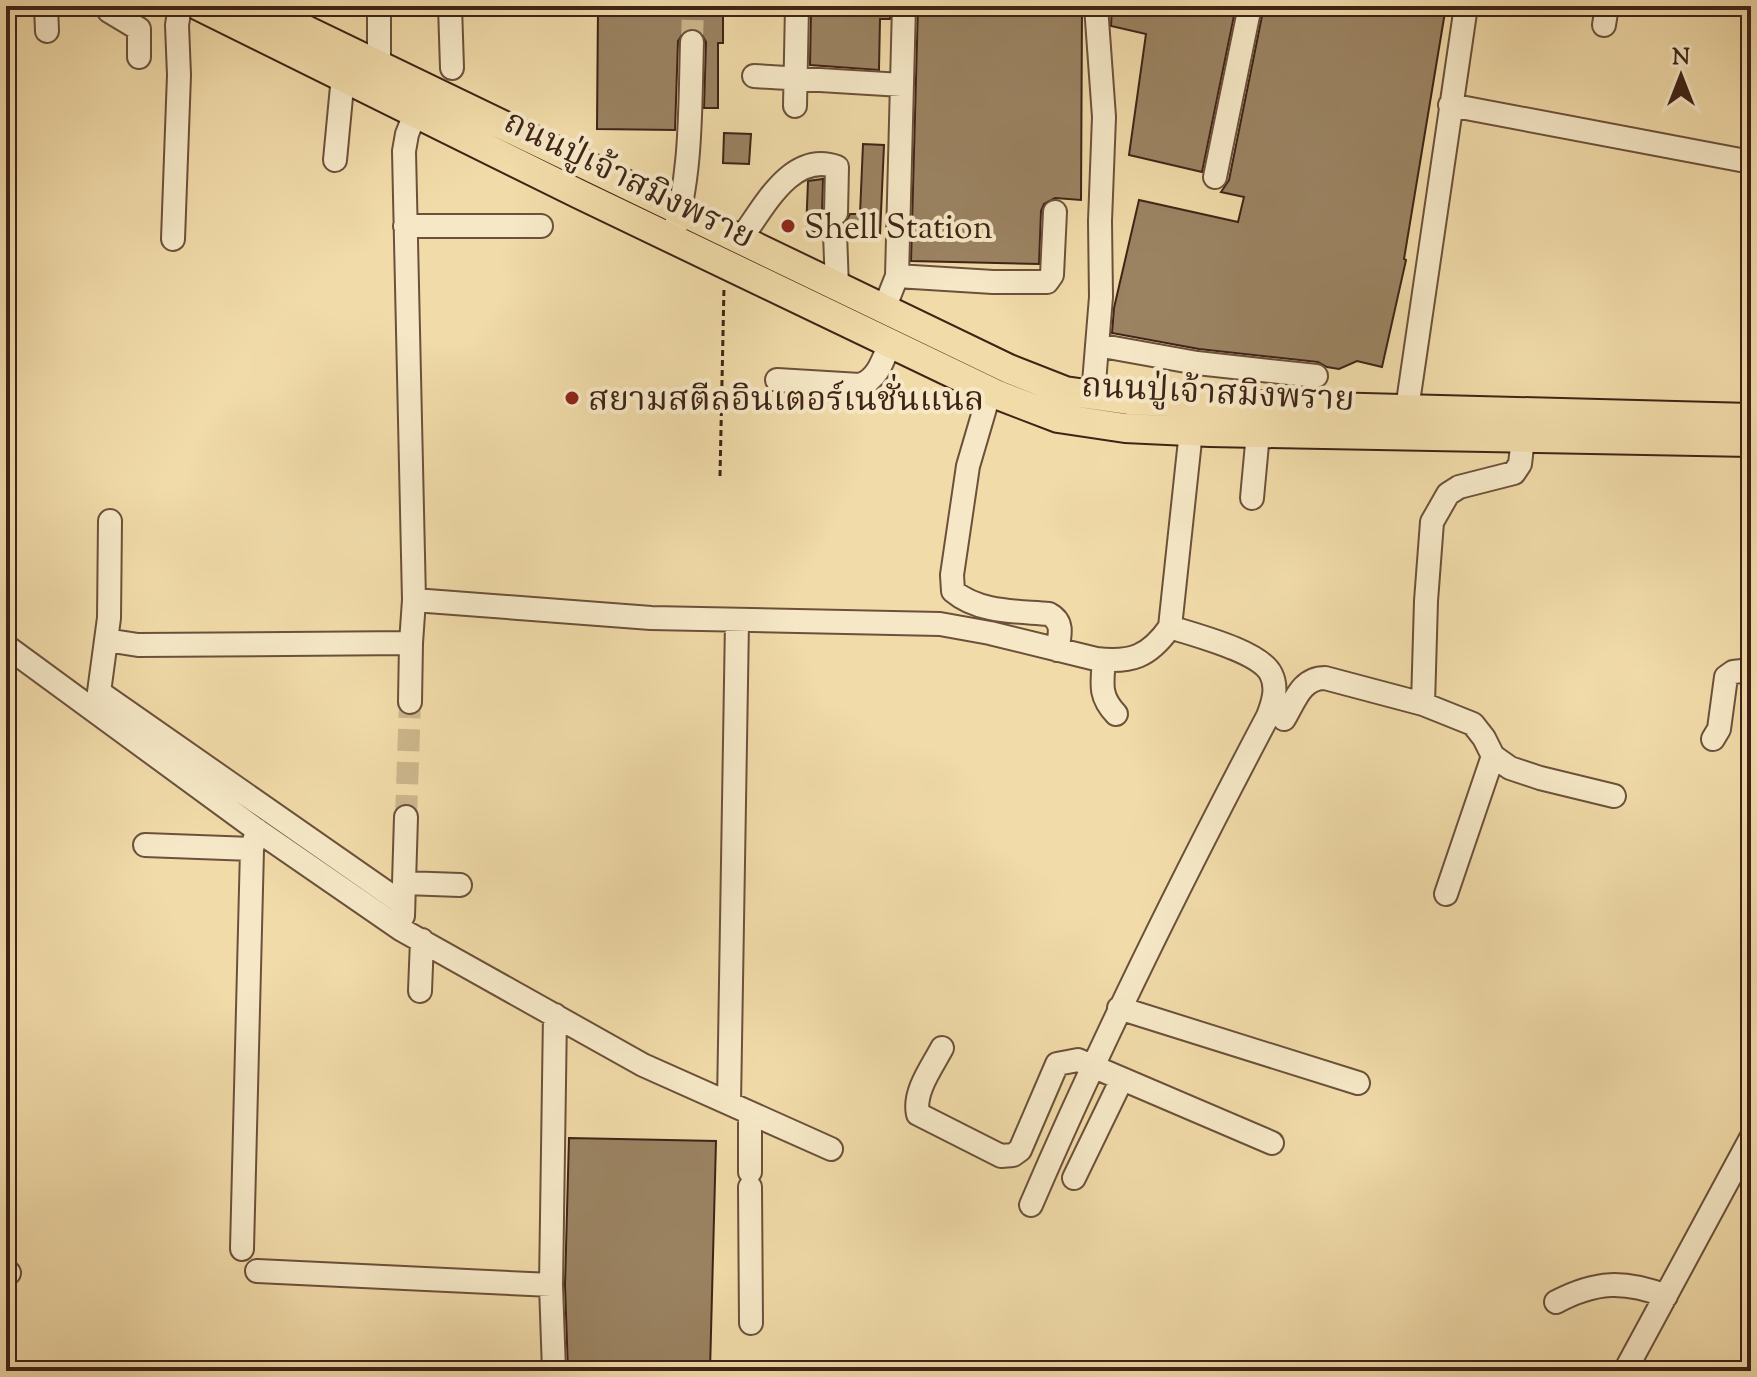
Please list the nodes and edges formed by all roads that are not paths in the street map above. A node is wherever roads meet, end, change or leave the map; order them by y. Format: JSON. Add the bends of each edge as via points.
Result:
{"nodes":[{"id":1,"x":46,"y":6,"type":"edge"},
{"id":2,"x":106,"y":6,"type":"edge"},
{"id":3,"x":180,"y":6,"type":"edge"},
{"id":4,"x":199,"y":6,"type":"edge"},
{"id":5,"x":256,"y":6,"type":"edge"},
{"id":6,"x":379,"y":6,"type":"edge"},
{"id":7,"x":450,"y":6,"type":"edge"},
{"id":8,"x":797,"y":6,"type":"edge"},
{"id":9,"x":904,"y":6,"type":"edge"},
{"id":10,"x":1096,"y":6,"type":"edge"},
{"id":11,"x":1250,"y":6,"type":"edge"},
{"id":12,"x":1466,"y":6,"type":"edge"},
{"id":13,"x":47,"y":31,"type":"dead end"},
{"id":14,"x":692,"y":42,"type":"tunnel mouth"},
{"id":15,"x":139,"y":57,"type":"dead end"},
{"id":16,"x":379,"y":66,"type":"junction"},
{"id":17,"x":452,"y":68,"type":"dead end"},
{"id":18,"x":343,"y":76,"type":"junction"},
{"id":19,"x":754,"y":76,"type":"dead end"},
{"id":20,"x":795,"y":78,"type":"junction"},
{"id":21,"x":902,"y":85,"type":"junction"},
{"id":22,"x":420,"y":101,"type":"junction"},
{"id":23,"x":1450,"y":105,"type":"junction"},
{"id":24,"x":795,"y":106,"type":"dead end"},
{"id":25,"x":335,"y":160,"type":"dead end"},
{"id":26,"x":1751,"y":162,"type":"edge"},
{"id":27,"x":1215,"y":177,"type":"dead end"},
{"id":28,"x":681,"y":212,"type":"junction"},
{"id":29,"x":1055,"y":212,"type":"dead end"},
{"id":30,"x":405,"y":226,"type":"junction"},
{"id":31,"x":541,"y":226,"type":"dead end"},
{"id":32,"x":173,"y":239,"type":"dead end"},
{"id":33,"x":672,"y":239,"type":"junction"},
{"id":34,"x":740,"y":240,"type":"junction"},
{"id":35,"x":897,"y":276,"type":"junction"},
{"id":36,"x":837,"y":287,"type":"junction"},
{"id":37,"x":884,"y":309,"type":"junction"},
{"id":38,"x":890,"y":343,"type":"junction"},
{"id":39,"x":1097,"y":345,"type":"junction"},
{"id":40,"x":1316,"y":376,"type":"dead end"},
{"id":41,"x":777,"y":380,"type":"dead end"},
{"id":42,"x":990,"y":391,"type":"junction"},
{"id":43,"x":1093,"y":395,"type":"junction"},
{"id":44,"x":1407,"y":409,"type":"junction"},
{"id":45,"x":1751,"y":418,"type":"edge"},
{"id":46,"x":1191,"y":431,"type":"junction"},
{"id":47,"x":1258,"y":433,"type":"junction"},
{"id":48,"x":1523,"y":438,"type":"junction"},
{"id":49,"x":1751,"y":442,"type":"edge"},
{"id":50,"x":1252,"y":498,"type":"dead end"},
{"id":51,"x":110,"y":521,"type":"dead end"},
{"id":52,"x":414,"y":600,"type":"junction"},
{"id":53,"x":737,"y":622,"type":"junction"},
{"id":54,"x":1170,"y":627,"type":"junction"},
{"id":55,"x":106,"y":640,"type":"junction"},
{"id":56,"x":411,"y":643,"type":"junction"},
{"id":57,"x":6,"y":646,"type":"edge"},
{"id":58,"x":1057,"y":650,"type":"junction"},
{"id":59,"x":1104,"y":660,"type":"junction"},
{"id":60,"x":1751,"y":670,"type":"edge"},
{"id":61,"x":410,"y":702,"type":"tunnel mouth"},
{"id":62,"x":1423,"y":704,"type":"junction"},
{"id":63,"x":1116,"y":714,"type":"dead end"},
{"id":64,"x":1284,"y":719,"type":"dead end"},
{"id":65,"x":1713,"y":739,"type":"dead end"},
{"id":66,"x":1493,"y":756,"type":"junction"},
{"id":67,"x":1614,"y":796,"type":"dead end"},
{"id":68,"x":406,"y":817,"type":"tunnel mouth"},
{"id":69,"x":255,"y":839,"type":"junction"},
{"id":70,"x":145,"y":845,"type":"dead end"},
{"id":71,"x":460,"y":885,"type":"dead end"},
{"id":72,"x":404,"y":894,"type":"junction"},
{"id":73,"x":1446,"y":894,"type":"dead end"},
{"id":74,"x":412,"y":935,"type":"junction"},
{"id":75,"x":420,"y":991,"type":"dead end"},
{"id":76,"x":1119,"y":1008,"type":"junction"},
{"id":77,"x":555,"y":1015,"type":"junction"},
{"id":78,"x":942,"y":1048,"type":"dead end"},
{"id":79,"x":1091,"y":1065,"type":"junction"},
{"id":80,"x":1122,"y":1079,"type":"junction"},
{"id":81,"x":1358,"y":1083,"type":"dead end"},
{"id":82,"x":740,"y":1108,"type":"junction"},
{"id":83,"x":1751,"y":1138,"type":"edge"},
{"id":84,"x":1272,"y":1143,"type":"dead end"},
{"id":85,"x":831,"y":1149,"type":"dead end"},
{"id":86,"x":1074,"y":1178,"type":"dead end"},
{"id":87,"x":1031,"y":1205,"type":"dead end"},
{"id":88,"x":242,"y":1249,"type":"dead end"},
{"id":89,"x":257,"y":1271,"type":"dead end"},
{"id":90,"x":551,"y":1285,"type":"junction"},
{"id":91,"x":1666,"y":1296,"type":"junction"},
{"id":92,"x":1556,"y":1302,"type":"dead end"},
{"id":93,"x":751,"y":1323,"type":"dead end"},
{"id":94,"x":554,"y":1371,"type":"edge"},
{"id":95,"x":1625,"y":1371,"type":"edge"}],
"edges":[{"from":1,"to":13,"type":"street"},
{"from":2,"to":15,"type":"street","via":[[139,29]]},
{"from":3,"to":32,"type":"street"},
{"from":4,"to":18,"type":"main road","name":"ถนนปู่เจ้าสมิงพราย"},
{"from":5,"to":16,"type":"main road","name":"ถนนปู่เจ้าสมิงพราย"},
{"from":6,"to":16,"type":"street"},
{"from":7,"to":17,"type":"street"},
{"from":8,"to":20,"type":"street"},
{"from":9,"to":21,"type":"street"},
{"from":10,"to":39,"type":"street","via":[[1104,117]]},
{"from":11,"to":27,"type":"street"},
{"from":12,"to":23,"type":"street"},
{"from":14,"to":28,"type":"street"},
{"from":16,"to":22,"type":"main road","name":"ถนนปู่เจ้าสมิงพราย"},
{"from":18,"to":22,"type":"main road","name":"ถนนปู่เจ้าสมิงพราย"},
{"from":18,"to":25,"type":"street"},
{"from":19,"to":20,"type":"street"},
{"from":20,"to":21,"type":"street"},
{"from":20,"to":24,"type":"street"},
{"from":21,"to":35,"type":"street"},
{"from":22,"to":28,"type":"main road","name":"ถนนปู่เจ้าสมิงพราย"},
{"from":22,"to":30,"type":"street","via":[[404,151]]},
{"from":22,"to":33,"type":"main road","name":"ถนนปู่เจ้าสมิงพราย"},
{"from":23,"to":26,"type":"street"},
{"from":23,"to":44,"type":"street"},
{"from":28,"to":33,"type":"street"},
{"from":28,"to":34,"type":"main road","name":"ถนนปู่เจ้าสมิงพราย"},
{"from":29,"to":35,"type":"street","via":[[1052,275],[1047,282]]},
{"from":30,"to":31,"type":"street"},
{"from":30,"to":52,"type":"street"},
{"from":33,"to":38,"type":"main road","name":"ถนนปู่เจ้าสมิงพราย"},
{"from":34,"to":36,"type":"main road","name":"ถนนปู่เจ้าสมิงพราย"},
{"from":34,"to":36,"type":"street","via":[[797,170],[810,164],[837,167]]},
{"from":35,"to":37,"type":"street"},
{"from":36,"to":37,"type":"main road","name":"ถนนปู่เจ้าสมิงพราย"},
{"from":37,"to":43,"type":"main road","name":"ถนนปู่เจ้าสมิงพราย","via":[[1009,369],[1065,391]]},
{"from":38,"to":41,"type":"street","via":[[878,371],[860,385]]},
{"from":38,"to":42,"type":"main road","name":"ถนนปู่เจ้าสมิงพราย"},
{"from":39,"to":40,"type":"street"},
{"from":39,"to":43,"type":"street"},
{"from":42,"to":46,"type":"main road","name":"ถนนปู่เจ้าสมิงพราย","via":[[1058,418]]},
{"from":42,"to":58,"type":"street","via":[[968,466],[953,591],[986,608],[1057,618]]},
{"from":43,"to":44,"type":"main road","name":"ถนนปู่เจ้าสมิงพราย"},
{"from":44,"to":45,"type":"main road","name":"ถนนปู่เจ้าสมิงพราย"},
{"from":46,"to":47,"type":"main road","name":"ถนนปู่เจ้าสมิงพราย"},
{"from":46,"to":54,"type":"street"},
{"from":47,"to":48,"type":"main road","name":"ถนนปู่เจ้าสมิงพราย"},
{"from":47,"to":50,"type":"street"},
{"from":48,"to":49,"type":"main road","name":"ถนนปู่เจ้าสมิงพราย"},
{"from":48,"to":62,"type":"street","via":[[1514,473],[1459,487],[1448,494],[1432,522]]},
{"from":51,"to":55,"type":"street"},
{"from":52,"to":53,"type":"street"},
{"from":52,"to":56,"type":"street"},
{"from":53,"to":58,"type":"street","via":[[940,624]]},
{"from":53,"to":82,"type":"street"},
{"from":54,"to":59,"type":"street","via":[[1156,646],[1136,658]]},
{"from":54,"to":76,"type":"street","via":[[1262,663],[1270,671],[1274,698]]},
{"from":55,"to":56,"type":"street","via":[[138,645]]},
{"from":55,"to":72,"type":"street","via":[[99,692]]},
{"from":56,"to":61,"type":"street"},
{"from":57,"to":69,"type":"street"},
{"from":58,"to":59,"type":"street"},
{"from":59,"to":63,"type":"street","via":[[1105,702]]},
{"from":60,"to":65,"type":"street","via":[[1726,677],[1721,721]]},
{"from":62,"to":64,"type":"street","via":[[1315,678],[1306,682]]},
{"from":62,"to":66,"type":"street","via":[[1473,724]]},
{"from":66,"to":67,"type":"street","via":[[1540,778]]},
{"from":66,"to":73,"type":"street"},
{"from":68,"to":72,"type":"street"},
{"from":69,"to":70,"type":"street"},
{"from":69,"to":74,"type":"street"},
{"from":69,"to":88,"type":"street"},
{"from":71,"to":72,"type":"street"},
{"from":72,"to":74,"type":"street"},
{"from":74,"to":75,"type":"street"},
{"from":74,"to":77,"type":"street"},
{"from":76,"to":79,"type":"street"},
{"from":76,"to":81,"type":"street"},
{"from":77,"to":82,"type":"street","via":[[643,1065]]},
{"from":77,"to":90,"type":"street"},
{"from":78,"to":79,"type":"street","via":[[919,1094],[918,1114],[1001,1156],[1020,1150],[1057,1064],[1078,1060]]},
{"from":79,"to":80,"type":"street"},
{"from":79,"to":87,"type":"street"},
{"from":80,"to":84,"type":"street"},
{"from":80,"to":86,"type":"street"},
{"from":82,"to":85,"type":"street"},
{"from":82,"to":93,"type":"street","via":[[750,1180]]},
{"from":83,"to":91,"type":"street"},
{"from":89,"to":90,"type":"street"},
{"from":90,"to":94,"type":"street"},
{"from":91,"to":92,"type":"street","via":[[1639,1286],[1604,1285],[1580,1289]]},
{"from":91,"to":95,"type":"street"}]}
